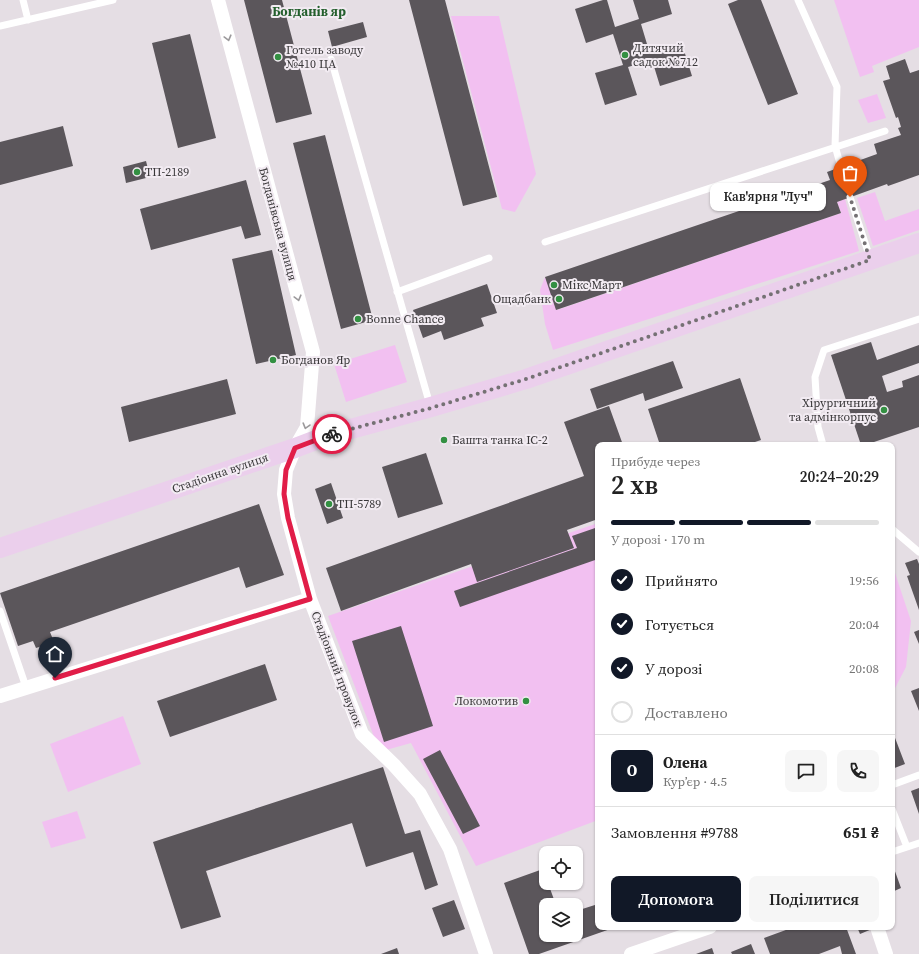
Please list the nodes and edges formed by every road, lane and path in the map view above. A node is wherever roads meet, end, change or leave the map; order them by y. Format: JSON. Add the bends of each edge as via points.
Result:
{"nodes":[{"id":1,"x":23,"y":0,"type":"edge"},
{"id":2,"x":113,"y":0,"type":"edge"},
{"id":3,"x":218,"y":0,"type":"edge"},
{"id":4,"x":798,"y":0,"type":"edge"},
{"id":5,"x":28,"y":20,"type":"junction"},
{"id":6,"x":0,"y":26,"type":"edge"},
{"id":7,"x":331,"y":59,"type":"dead end"},
{"id":8,"x":885,"y":131,"type":"dead end"},
{"id":9,"x":835,"y":146,"type":"junction"},
{"id":10,"x":841,"y":167,"type":"dead end"},
{"id":11,"x":850,"y":197,"type":"dead end"},
{"id":12,"x":545,"y":242,"type":"dead end"},
{"id":13,"x":919,"y":244,"type":"edge"},
{"id":14,"x":489,"y":258,"type":"dead end"},
{"id":15,"x":870,"y":260,"type":"junction"},
{"id":16,"x":397,"y":292,"type":"junction"},
{"id":17,"x":919,"y":319,"type":"edge"},
{"id":18,"x":431,"y":408,"type":"junction"},
{"id":19,"x":822,"y":442,"type":"edge"},
{"id":20,"x":295,"y":448,"type":"junction"},
{"id":21,"x":895,"y":532,"type":"edge"},
{"id":22,"x":0,"y":548,"type":"edge"},
{"id":23,"x":919,"y":552,"type":"edge"},
{"id":24,"x":310,"y":599,"type":"junction"},
{"id":25,"x":0,"y":611,"type":"edge"},
{"id":26,"x":26,"y":687,"type":"junction"},
{"id":27,"x":0,"y":696,"type":"edge"},
{"id":28,"x":919,"y":774,"type":"edge"},
{"id":29,"x":895,"y":784,"type":"edge"},
{"id":30,"x":895,"y":817,"type":"edge"},
{"id":31,"x":919,"y":843,"type":"edge"},
{"id":32,"x":907,"y":847,"type":"junction"},
{"id":33,"x":895,"y":851,"type":"edge"},
{"id":34,"x":701,"y":930,"type":"edge"},
{"id":35,"x":878,"y":930,"type":"edge"},
{"id":36,"x":486,"y":954,"type":"edge"},
{"id":37,"x":631,"y":954,"type":"edge"},
{"id":38,"x":886,"y":954,"type":"edge"}],
"edges":[{"from":1,"to":5,"type":"lane"},
{"from":2,"to":5,"type":"lane"},
{"from":3,"to":20,"type":"street","name":"Богданівська вулиця","one_way":true,"via":[[313,352],[308,427]]},
{"from":4,"to":9,"type":"lane","via":[[837,87]]},
{"from":5,"to":6,"type":"lane"},
{"from":7,"to":16,"type":"lane"},
{"from":8,"to":9,"type":"lane"},
{"from":9,"to":10,"type":"lane"},
{"from":9,"to":12,"type":"lane"},
{"from":11,"to":15,"type":"lane"},
{"from":13,"to":15,"type":"street","name":"Стадіонна вулиця"},
{"from":14,"to":16,"type":"lane"},
{"from":15,"to":18,"type":"street","name":"Стадіонна вулиця","via":[[549,371]]},
{"from":16,"to":18,"type":"lane"},
{"from":17,"to":19,"type":"lane","via":[[824,350],[815,378],[818,427]]},
{"from":18,"to":20,"type":"street","name":"Стадіонна вулиця","via":[[329,435]]},
{"from":20,"to":22,"type":"street","name":"Стадіонна вулиця"},
{"from":20,"to":24,"type":"street","name":"Стадіонний провулок","via":[[286,470],[284,494]]},
{"from":21,"to":23,"type":"lane"},
{"from":24,"to":26,"type":"street"},
{"from":24,"to":36,"type":"street","name":"Стадіонний провулок","via":[[362,734],[420,794],[450,849]]},
{"from":25,"to":26,"type":"lane"},
{"from":26,"to":27,"type":"street"},
{"from":28,"to":29,"type":"lane"},
{"from":30,"to":32,"type":"lane"},
{"from":31,"to":32,"type":"lane"},
{"from":32,"to":33,"type":"lane"},
{"from":34,"to":37,"type":"street"},
{"from":35,"to":38,"type":"street"}]}
